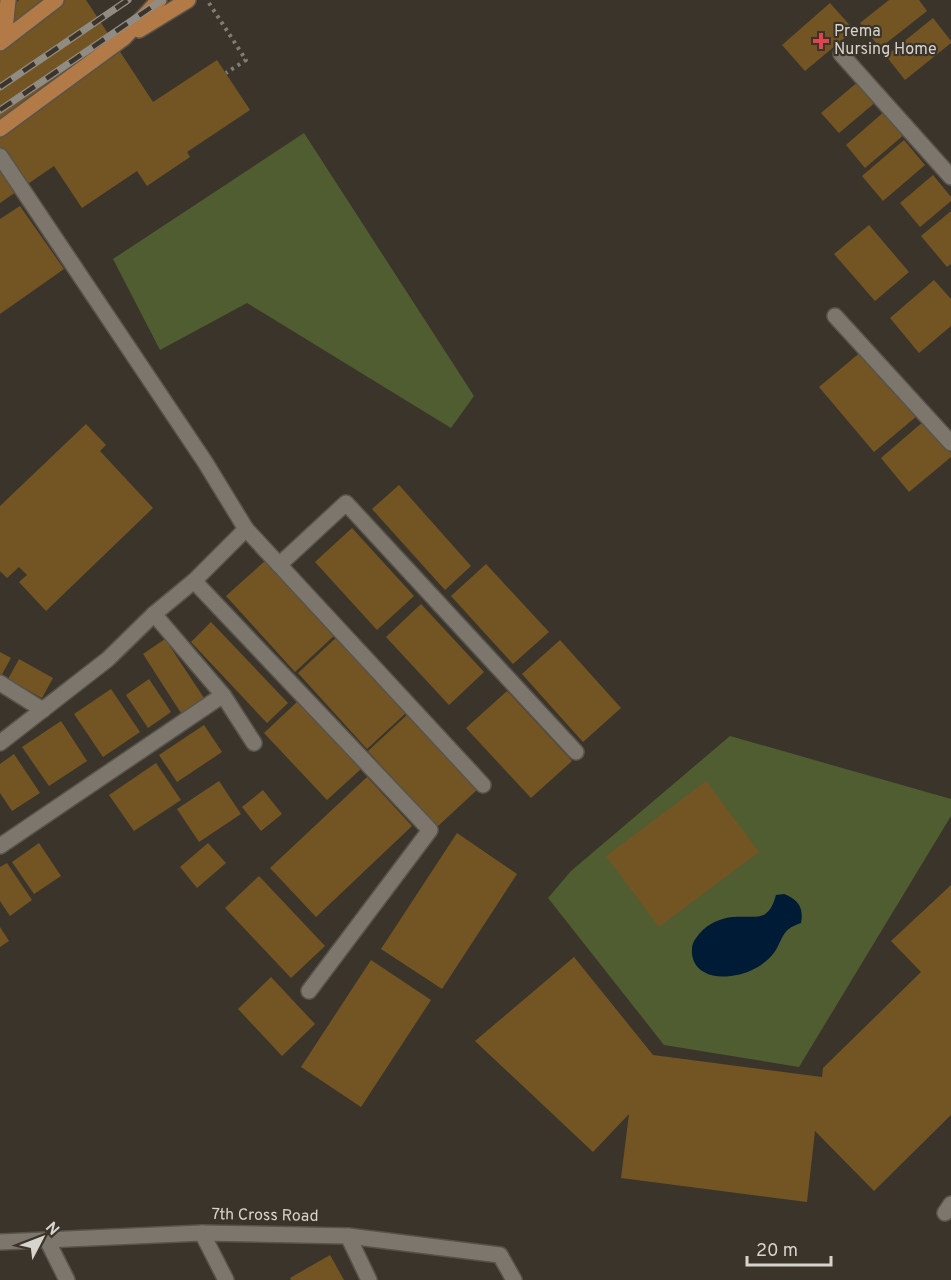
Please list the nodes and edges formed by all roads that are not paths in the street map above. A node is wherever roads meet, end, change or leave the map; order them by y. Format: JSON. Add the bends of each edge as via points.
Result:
{"nodes":[{"id":1,"x":8,"y":0,"type":"edge"},
{"id":2,"x":56,"y":0,"type":"edge"},
{"id":3,"x":159,"y":0,"type":"edge"},
{"id":4,"x":188,"y":0,"type":"edge"},
{"id":5,"x":124,"y":38,"type":"junction"},
{"id":6,"x":2,"y":41,"type":"edge"},
{"id":7,"x":841,"y":54,"type":"dead end"},
{"id":8,"x":0,"y":129,"type":"edge"},
{"id":9,"x":0,"y":156,"type":"edge"},
{"id":10,"x":951,"y":177,"type":"edge"},
{"id":11,"x":835,"y":316,"type":"dead end"},
{"id":12,"x":951,"y":442,"type":"edge"},
{"id":13,"x":246,"y":529,"type":"junction"},
{"id":14,"x":279,"y":565,"type":"junction"},
{"id":15,"x":194,"y":581,"type":"junction"},
{"id":16,"x":154,"y":614,"type":"junction"},
{"id":17,"x":0,"y":683,"type":"edge"},
{"id":18,"x":223,"y":695,"type":"junction"},
{"id":19,"x":43,"y":710,"type":"junction"},
{"id":20,"x":0,"y":743,"type":"edge"},
{"id":21,"x":254,"y":743,"type":"dead end"},
{"id":22,"x":576,"y":752,"type":"dead end"},
{"id":23,"x":483,"y":785,"type":"dead end"},
{"id":24,"x":0,"y":846,"type":"edge"},
{"id":25,"x":309,"y":991,"type":"dead end"},
{"id":26,"x":202,"y":1233,"type":"junction"},
{"id":27,"x":348,"y":1236,"type":"junction"},
{"id":28,"x":47,"y":1240,"type":"junction"},
{"id":29,"x":0,"y":1242,"type":"edge"},
{"id":30,"x":67,"y":1280,"type":"edge"},
{"id":31,"x":226,"y":1280,"type":"edge"},
{"id":32,"x":369,"y":1280,"type":"edge"},
{"id":33,"x":514,"y":1280,"type":"edge"}],
"edges":[{"from":1,"to":6,"type":"main road"},
{"from":2,"to":6,"type":"main road"},
{"from":3,"to":5,"type":"main road"},
{"from":4,"to":5,"type":"main road"},
{"from":5,"to":8,"type":"main road"},
{"from":7,"to":10,"type":"street"},
{"from":9,"to":13,"type":"street"},
{"from":11,"to":12,"type":"street"},
{"from":13,"to":14,"type":"street"},
{"from":13,"to":15,"type":"street"},
{"from":14,"to":22,"type":"street","via":[[346,503]]},
{"from":14,"to":23,"type":"street"},
{"from":15,"to":16,"type":"street"},
{"from":15,"to":25,"type":"street","via":[[430,830]]},
{"from":16,"to":18,"type":"street"},
{"from":16,"to":19,"type":"street","via":[[108,659]]},
{"from":17,"to":19,"type":"street"},
{"from":18,"to":21,"type":"street"},
{"from":18,"to":24,"type":"street"},
{"from":19,"to":20,"type":"street"},
{"from":26,"to":27,"type":"street","name":"7th Cross Road"},
{"from":26,"to":28,"type":"street","name":"7th Cross Road"},
{"from":26,"to":31,"type":"street"},
{"from":27,"to":32,"type":"street"},
{"from":27,"to":33,"type":"street","name":"7th Cross Road","via":[[500,1255]]},
{"from":28,"to":29,"type":"street","name":"7th Cross Road"},
{"from":28,"to":30,"type":"street"}]}
